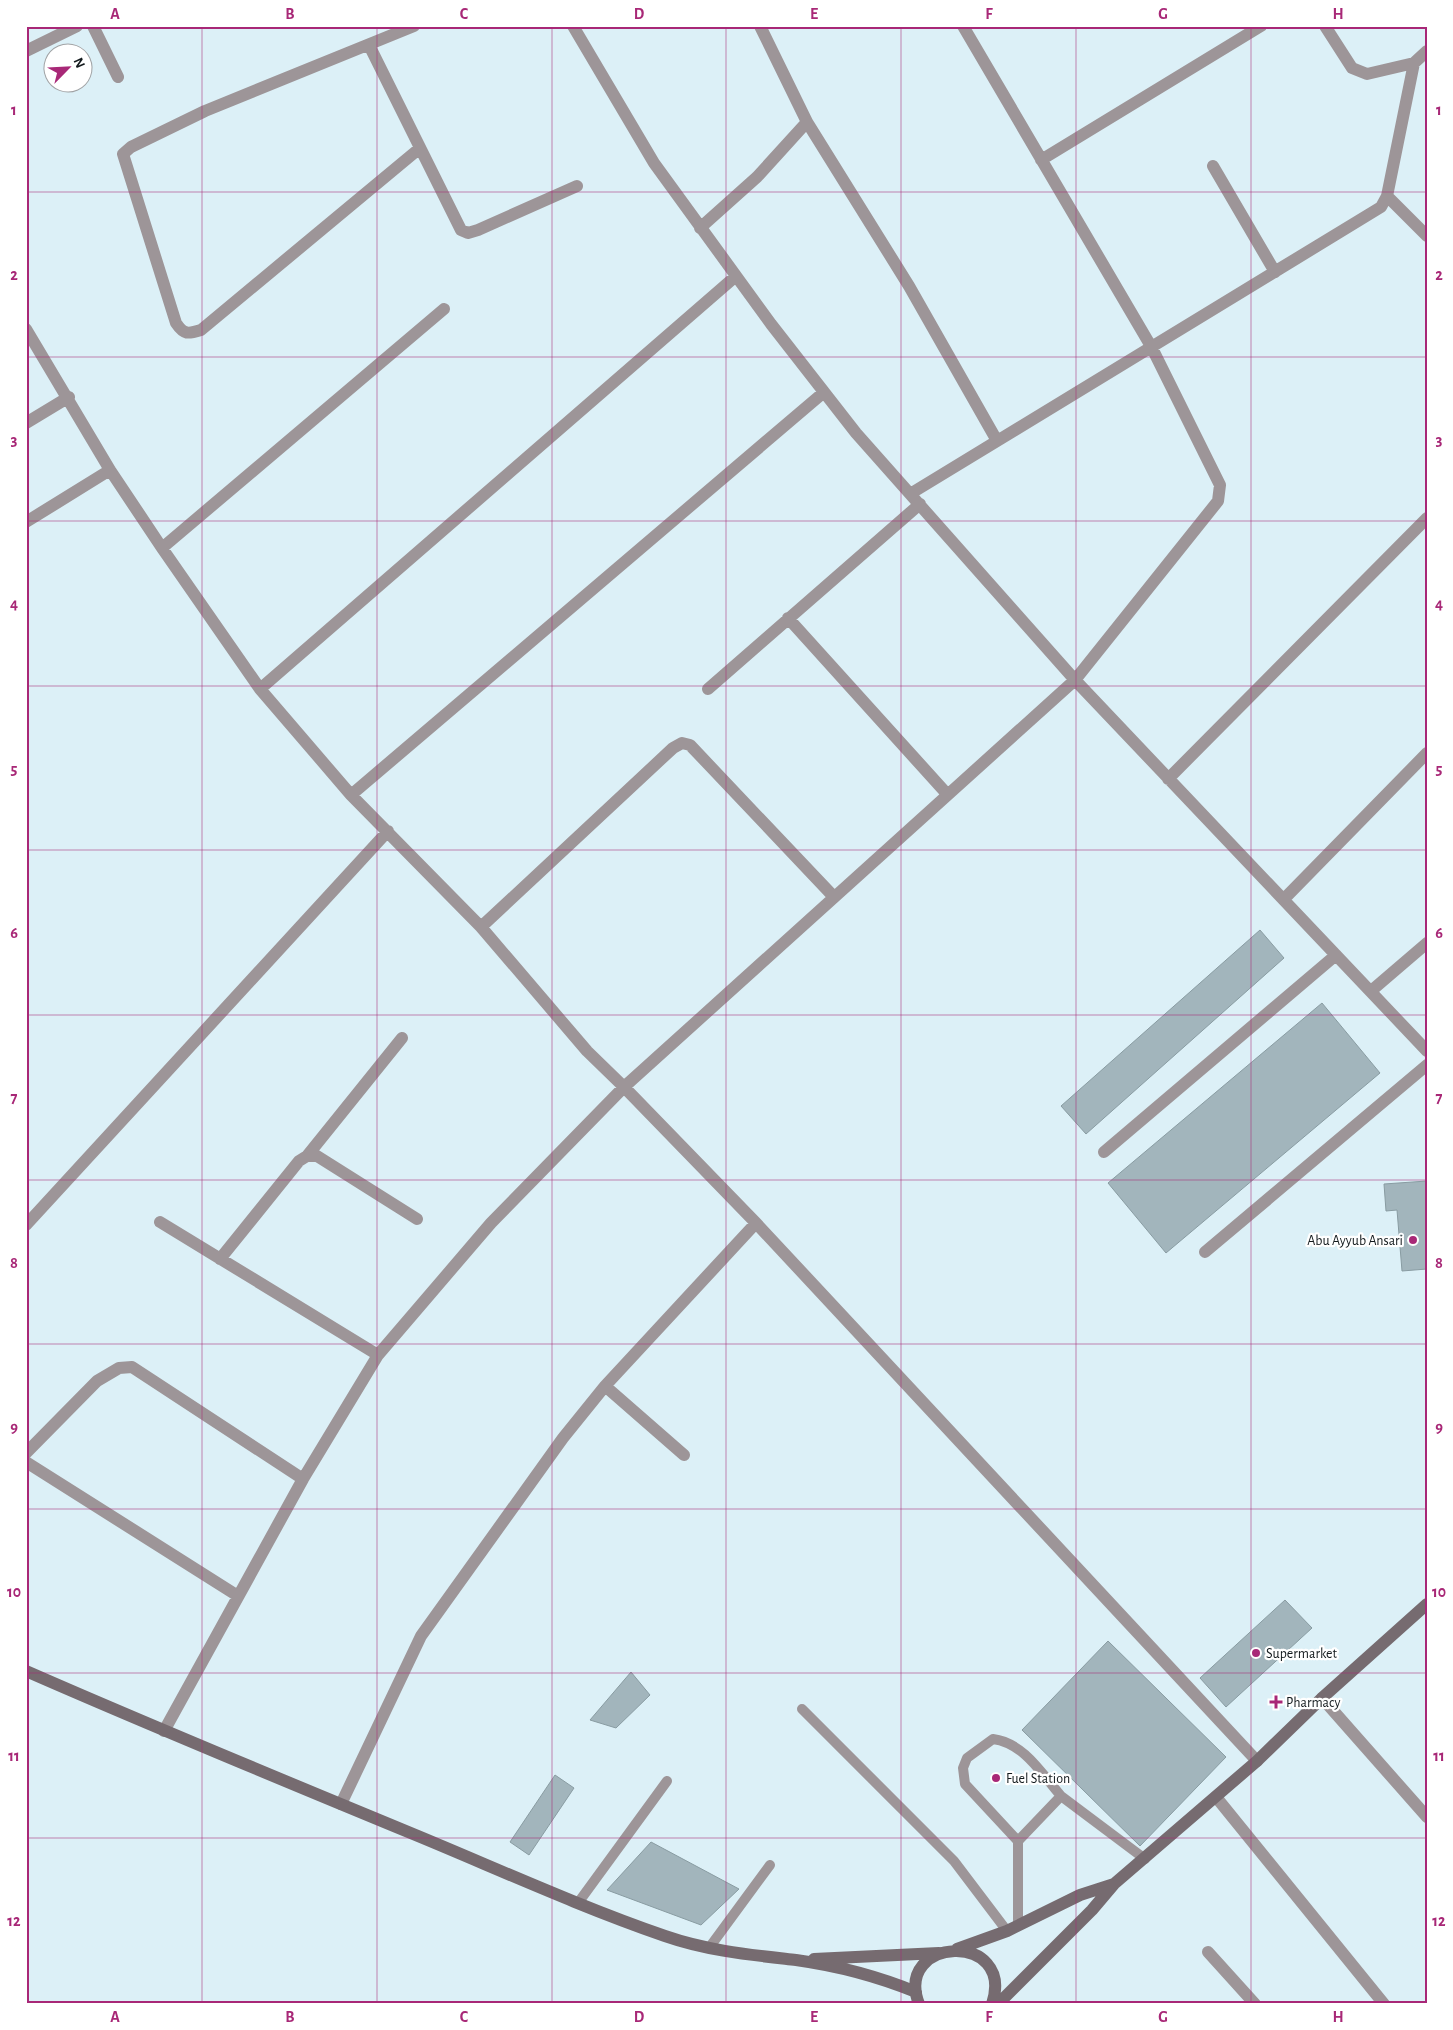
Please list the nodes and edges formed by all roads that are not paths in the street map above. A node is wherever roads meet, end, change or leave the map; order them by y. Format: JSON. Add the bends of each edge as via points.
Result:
{"nodes":[{"id":1,"x":77,"y":26,"type":"edge"},
{"id":2,"x":93,"y":26,"type":"edge"},
{"id":3,"x":414,"y":26,"type":"edge"},
{"id":4,"x":573,"y":26,"type":"edge"},
{"id":5,"x":760,"y":26,"type":"edge"},
{"id":6,"x":963,"y":26,"type":"edge"},
{"id":7,"x":1261,"y":26,"type":"edge"},
{"id":8,"x":1325,"y":26,"type":"edge"},
{"id":9,"x":368,"y":45,"type":"junction"},
{"id":10,"x":26,"y":51,"type":"edge"},
{"id":11,"x":1427,"y":51,"type":"edge"},
{"id":12,"x":1414,"y":63,"type":"junction"},
{"id":13,"x":118,"y":77,"type":"dead end"},
{"id":14,"x":808,"y":122,"type":"junction"},
{"id":15,"x":420,"y":148,"type":"junction"},
{"id":16,"x":1042,"y":160,"type":"junction"},
{"id":17,"x":1213,"y":166,"type":"dead end"},
{"id":18,"x":577,"y":186,"type":"dead end"},
{"id":19,"x":1387,"y":196,"type":"junction"},
{"id":20,"x":700,"y":228,"type":"junction"},
{"id":21,"x":1427,"y":236,"type":"edge"},
{"id":22,"x":1275,"y":272,"type":"junction"},
{"id":23,"x":736,"y":276,"type":"junction"},
{"id":24,"x":444,"y":309,"type":"dead end"},
{"id":25,"x":26,"y":329,"type":"edge"},
{"id":26,"x":1152,"y":348,"type":"junction"},
{"id":27,"x":823,"y":393,"type":"junction"},
{"id":28,"x":69,"y":397,"type":"junction"},
{"id":29,"x":26,"y":423,"type":"edge"},
{"id":30,"x":996,"y":440,"type":"junction"},
{"id":31,"x":110,"y":470,"type":"junction"},
{"id":32,"x":910,"y":494,"type":"junction"},
{"id":33,"x":920,"y":504,"type":"junction"},
{"id":34,"x":1427,"y":518,"type":"edge"},
{"id":35,"x":26,"y":522,"type":"edge"},
{"id":36,"x":162,"y":548,"type":"junction"},
{"id":37,"x":788,"y":618,"type":"junction"},
{"id":38,"x":1075,"y":680,"type":"junction"},
{"id":39,"x":260,"y":689,"type":"junction"},
{"id":40,"x":708,"y":689,"type":"dead end"},
{"id":41,"x":1425,"y":757,"type":"edge"},
{"id":42,"x":1168,"y":779,"type":"junction"},
{"id":43,"x":947,"y":794,"type":"junction"},
{"id":44,"x":351,"y":795,"type":"junction"},
{"id":45,"x":388,"y":831,"type":"junction"},
{"id":46,"x":834,"y":897,"type":"junction"},
{"id":47,"x":1284,"y":899,"type":"junction"},
{"id":48,"x":481,"y":927,"type":"junction"},
{"id":49,"x":1427,"y":943,"type":"edge"},
{"id":50,"x":1336,"y":955,"type":"junction"},
{"id":51,"x":1371,"y":991,"type":"junction"},
{"id":52,"x":402,"y":1038,"type":"dead end"},
{"id":53,"x":1427,"y":1051,"type":"edge"},
{"id":54,"x":1427,"y":1065,"type":"edge"},
{"id":55,"x":624,"y":1087,"type":"junction"},
{"id":56,"x":1104,"y":1152,"type":"dead end"},
{"id":57,"x":308,"y":1156,"type":"junction"},
{"id":58,"x":416,"y":1219,"type":"dead end"},
{"id":59,"x":160,"y":1222,"type":"dead end"},
{"id":60,"x":756,"y":1223,"type":"junction"},
{"id":61,"x":26,"y":1225,"type":"edge"},
{"id":62,"x":1205,"y":1252,"type":"dead end"},
{"id":63,"x":220,"y":1259,"type":"junction"},
{"id":64,"x":378,"y":1355,"type":"junction"},
{"id":65,"x":605,"y":1386,"type":"junction"},
{"id":66,"x":26,"y":1453,"type":"edge"},
{"id":67,"x":684,"y":1455,"type":"dead end"},
{"id":68,"x":26,"y":1462,"type":"edge"},
{"id":69,"x":303,"y":1479,"type":"junction"},
{"id":70,"x":238,"y":1596,"type":"junction"},
{"id":71,"x":1427,"y":1604,"type":"edge"},
{"id":72,"x":26,"y":1671,"type":"edge"},
{"id":73,"x":1322,"y":1698,"type":"junction"},
{"id":74,"x":802,"y":1709,"type":"dead end"},
{"id":75,"x":164,"y":1732,"type":"junction"},
{"id":76,"x":1257,"y":1761,"type":"junction"},
{"id":77,"x":667,"y":1781,"type":"dead end"},
{"id":78,"x":1061,"y":1796,"type":"junction"},
{"id":79,"x":1216,"y":1797,"type":"junction"},
{"id":80,"x":341,"y":1804,"type":"junction"},
{"id":81,"x":1427,"y":1817,"type":"edge"},
{"id":82,"x":1018,"y":1841,"type":"junction"},
{"id":83,"x":1145,"y":1859,"type":"junction"},
{"id":84,"x":770,"y":1865,"type":"dead end"},
{"id":85,"x":1114,"y":1884,"type":"junction"},
{"id":86,"x":578,"y":1902,"type":"junction"},
{"id":87,"x":1012,"y":1929,"type":"junction"},
{"id":88,"x":709,"y":1948,"type":"junction"},
{"id":89,"x":957,"y":1949,"type":"junction"},
{"id":90,"x":1208,"y":1952,"type":"dead end"},
{"id":91,"x":939,"y":1953,"type":"junction"},
{"id":92,"x":796,"y":1960,"type":"junction"},
{"id":93,"x":917,"y":1998,"type":"edge"},
{"id":94,"x":992,"y":2004,"type":"edge"},
{"id":95,"x":998,"y":2004,"type":"edge"},
{"id":96,"x":1256,"y":2004,"type":"edge"},
{"id":97,"x":1384,"y":2004,"type":"edge"}],
"edges":[{"from":1,"to":10,"type":"street"},
{"from":2,"to":13,"type":"street"},
{"from":3,"to":9,"type":"street"},
{"from":4,"to":20,"type":"street","via":[[654,163]]},
{"from":5,"to":14,"type":"street"},
{"from":6,"to":16,"type":"street"},
{"from":7,"to":16,"type":"street"},
{"from":8,"to":12,"type":"street","via":[[1352,68],[1359,72],[1367,74]]},
{"from":9,"to":15,"type":"street"},
{"from":9,"to":15,"type":"street","via":[[205,111],[122,154],[155,261],[182,332],[188,334],[200,330]]},
{"from":11,"to":12,"type":"street"},
{"from":12,"to":19,"type":"street"},
{"from":14,"to":20,"type":"street","via":[[757,177]]},
{"from":14,"to":30,"type":"street","via":[[909,286]]},
{"from":15,"to":18,"type":"street","via":[[461,230],[468,233]]},
{"from":16,"to":26,"type":"street"},
{"from":17,"to":22,"type":"street"},
{"from":19,"to":21,"type":"street"},
{"from":19,"to":22,"type":"street","via":[[1381,207]]},
{"from":20,"to":23,"type":"street"},
{"from":22,"to":26,"type":"street"},
{"from":23,"to":27,"type":"street"},
{"from":23,"to":39,"type":"street"},
{"from":24,"to":36,"type":"street"},
{"from":25,"to":28,"type":"street"},
{"from":26,"to":30,"type":"street"},
{"from":26,"to":38,"type":"street","via":[[1220,485],[1218,501]]},
{"from":27,"to":32,"type":"street"},
{"from":27,"to":44,"type":"street"},
{"from":28,"to":29,"type":"street"},
{"from":28,"to":31,"type":"street"},
{"from":30,"to":32,"type":"street"},
{"from":31,"to":35,"type":"street"},
{"from":31,"to":36,"type":"street"},
{"from":32,"to":33,"type":"street"},
{"from":33,"to":37,"type":"street"},
{"from":33,"to":38,"type":"street"},
{"from":34,"to":42,"type":"street"},
{"from":36,"to":39,"type":"street"},
{"from":37,"to":40,"type":"street"},
{"from":37,"to":43,"type":"street"},
{"from":38,"to":42,"type":"street"},
{"from":38,"to":43,"type":"street"},
{"from":39,"to":44,"type":"street"},
{"from":41,"to":47,"type":"street"},
{"from":42,"to":47,"type":"street"},
{"from":43,"to":46,"type":"street"},
{"from":44,"to":45,"type":"street"},
{"from":45,"to":48,"type":"street"},
{"from":45,"to":61,"type":"street"},
{"from":46,"to":48,"type":"street","via":[[690,745],[682,744]]},
{"from":46,"to":55,"type":"street"},
{"from":47,"to":50,"type":"street"},
{"from":48,"to":55,"type":"street","via":[[587,1051]]},
{"from":49,"to":51,"type":"street"},
{"from":50,"to":51,"type":"street"},
{"from":50,"to":56,"type":"street"},
{"from":51,"to":53,"type":"street"},
{"from":52,"to":57,"type":"street"},
{"from":54,"to":62,"type":"street"},
{"from":55,"to":60,"type":"street"},
{"from":55,"to":64,"type":"street","via":[[491,1223]]},
{"from":57,"to":58,"type":"street","via":[[317,1156]]},
{"from":57,"to":63,"type":"street","via":[[299,1161]]},
{"from":59,"to":63,"type":"street"},
{"from":60,"to":65,"type":"street"},
{"from":60,"to":76,"type":"street"},
{"from":63,"to":64,"type":"street"},
{"from":64,"to":69,"type":"street"},
{"from":65,"to":67,"type":"street"},
{"from":65,"to":80,"type":"street","via":[[563,1438],[421,1636]]},
{"from":66,"to":69,"type":"street","via":[[97,1381],[119,1368],[132,1367]]},
{"from":68,"to":70,"type":"street"},
{"from":69,"to":70,"type":"street"},
{"from":70,"to":75,"type":"street"},
{"from":71,"to":73,"type":"street"},
{"from":72,"to":75,"type":"street"},
{"from":73,"to":76,"type":"street"},
{"from":73,"to":81,"type":"street"},
{"from":74,"to":87,"type":"lane","via":[[954,1861]]},
{"from":75,"to":80,"type":"street"},
{"from":76,"to":79,"type":"street"},
{"from":77,"to":86,"type":"lane"},
{"from":78,"to":82,"type":"lane"},
{"from":78,"to":82,"type":"lane","via":[[1018,1748],[1007,1741],[993,1739],[967,1758],[962,1768],[964,1784]]},
{"from":78,"to":83,"type":"lane"},
{"from":79,"to":83,"type":"street"},
{"from":79,"to":97,"type":"street"},
{"from":80,"to":86,"type":"street"},
{"from":82,"to":87,"type":"lane"},
{"from":83,"to":85,"type":"street"},
{"from":84,"to":88,"type":"lane"},
{"from":85,"to":87,"type":"street","via":[[1080,1895]]},
{"from":85,"to":95,"type":"street"},
{"from":86,"to":88,"type":"street","via":[[667,1937]]},
{"from":87,"to":89,"type":"street"},
{"from":88,"to":92,"type":"street"},
{"from":89,"to":91,"type":"street"},
{"from":89,"to":94,"type":"street","via":[[974,1954],[987,1965],[994,1981]]},
{"from":90,"to":96,"type":"street"},
{"from":91,"to":92,"type":"street"},
{"from":91,"to":93,"type":"street","via":[[919,1973]]},
{"from":92,"to":93,"type":"street","via":[[882,1977]]}]}
